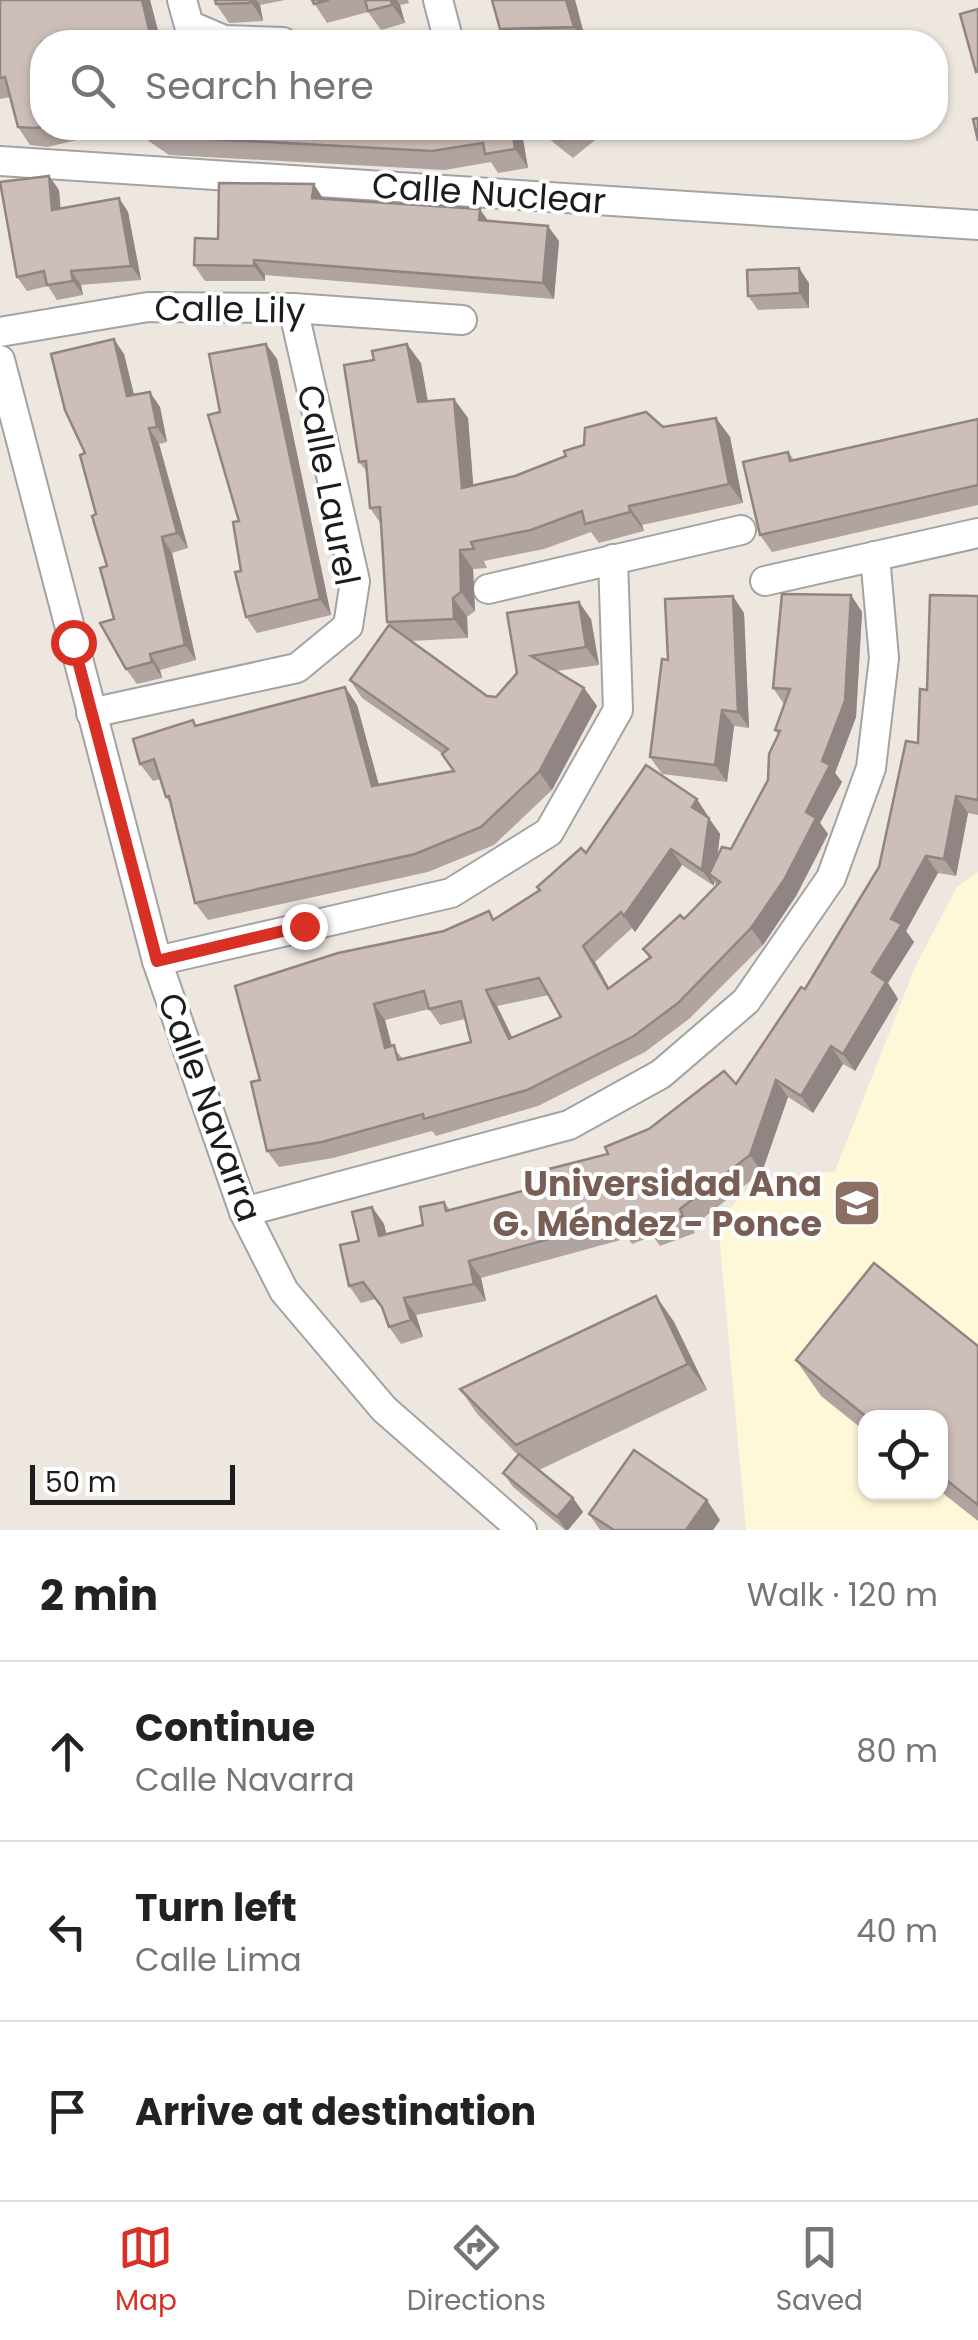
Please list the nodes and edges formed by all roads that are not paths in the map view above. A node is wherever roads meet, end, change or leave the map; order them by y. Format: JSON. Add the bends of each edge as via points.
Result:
{"nodes":[{"id":1,"x":182,"y":0,"type":"edge"},
{"id":2,"x":438,"y":0,"type":"edge"},
{"id":3,"x":201,"y":30,"type":"edge"},
{"id":4,"x":445,"y":30,"type":"edge"},
{"id":5,"x":0,"y":161,"type":"edge"},
{"id":6,"x":978,"y":226,"type":"edge"},
{"id":7,"x":294,"y":308,"type":"junction"},
{"id":8,"x":462,"y":320,"type":"dead end"},
{"id":9,"x":0,"y":332,"type":"edge"},
{"id":10,"x":0,"y":360,"type":"edge"},
{"id":11,"x":741,"y":530,"type":"dead end"},
{"id":12,"x":978,"y":533,"type":"edge"},
{"id":13,"x":875,"y":556,"type":"junction"},
{"id":14,"x":613,"y":560,"type":"junction"},
{"id":15,"x":765,"y":580,"type":"dead end"},
{"id":16,"x":488,"y":589,"type":"dead end"},
{"id":17,"x":92,"y":713,"type":"junction"},
{"id":18,"x":157,"y":961,"type":"junction"},
{"id":19,"x":244,"y":1212,"type":"junction"},
{"id":20,"x":522,"y":1530,"type":"edge"}],
"edges":[{"from":1,"to":3,"type":"street","via":[[189,25]]},
{"from":2,"to":4,"type":"street"},
{"from":5,"to":6,"type":"street","name":"Calle Nuclear"},
{"from":7,"to":8,"type":"street","name":"Calle Lily"},
{"from":7,"to":9,"type":"street","name":"Calle Lily","via":[[148,307]]},
{"from":7,"to":17,"type":"street","name":"Calle Laurel","via":[[354,581],[348,626],[297,668]]},
{"from":10,"to":17,"type":"street","name":"Calle Navarra"},
{"from":11,"to":14,"type":"street"},
{"from":12,"to":13,"type":"street"},
{"from":13,"to":15,"type":"street"},
{"from":13,"to":19,"type":"street","via":[[884,658],[871,768],[830,878],[746,1002],[661,1074],[569,1125]]},
{"from":14,"to":16,"type":"street"},
{"from":14,"to":18,"type":"street","via":[[618,710],[549,832],[450,892]]},
{"from":17,"to":18,"type":"street","name":"Calle Navarra"},
{"from":18,"to":19,"type":"street","name":"Calle Navarra"},
{"from":19,"to":20,"type":"street","name":"Calle Navarra","via":[[284,1291],[384,1409]]}]}
